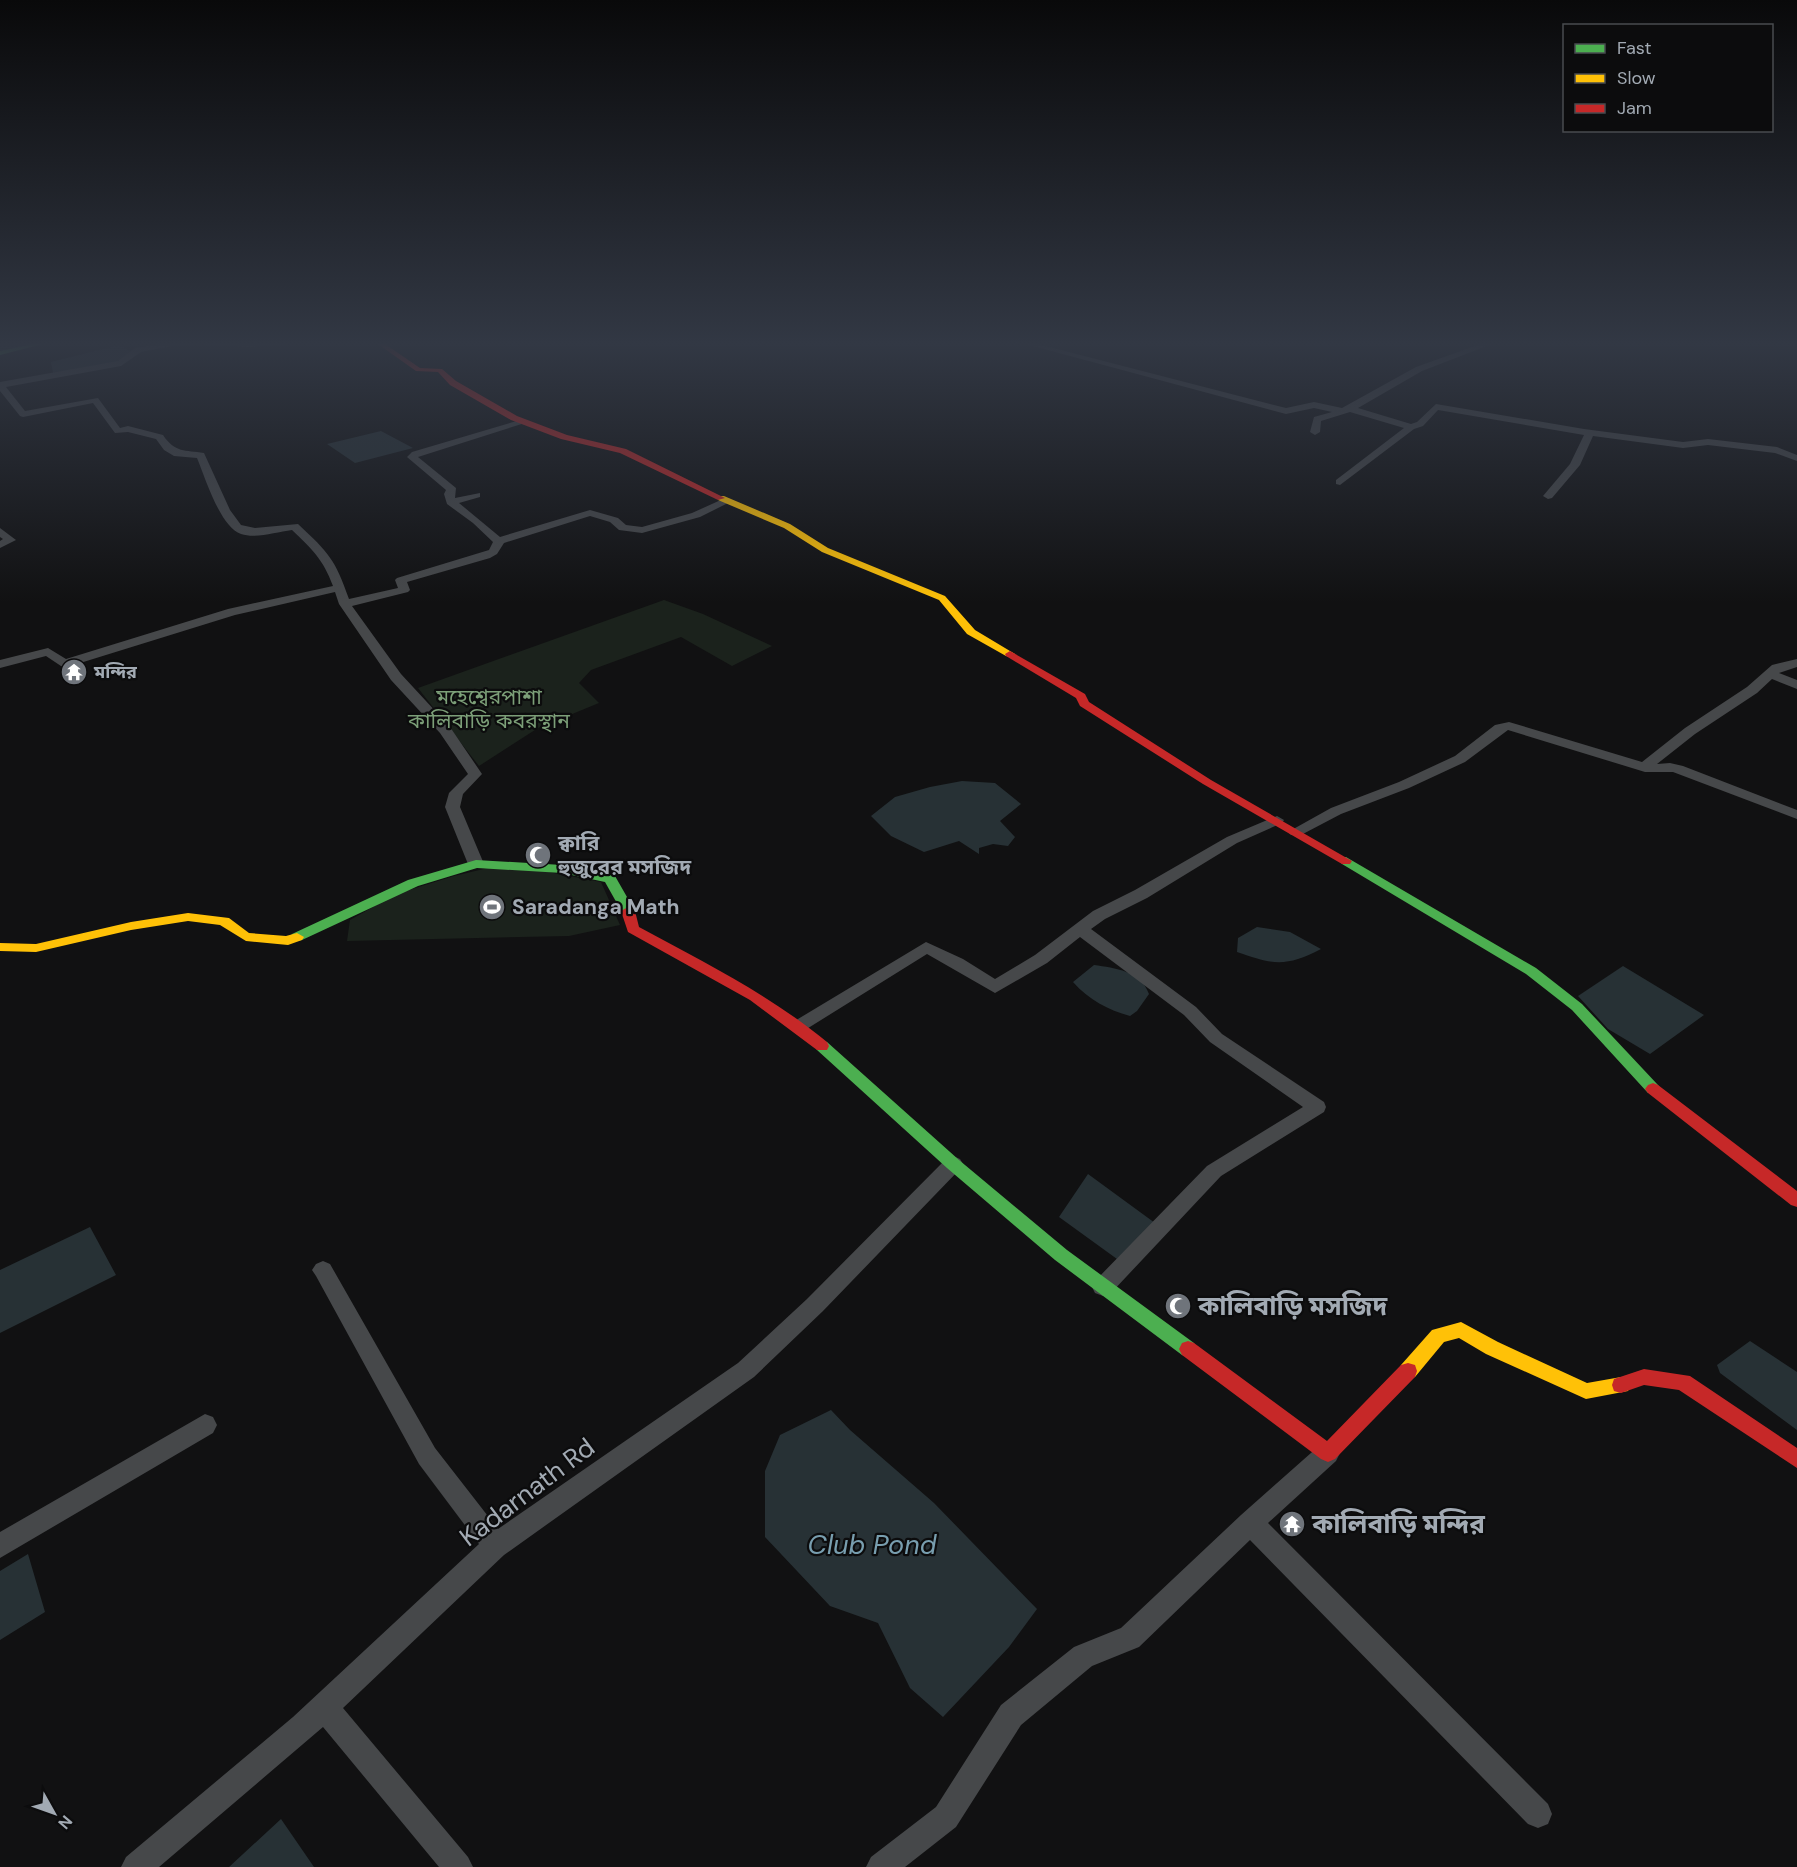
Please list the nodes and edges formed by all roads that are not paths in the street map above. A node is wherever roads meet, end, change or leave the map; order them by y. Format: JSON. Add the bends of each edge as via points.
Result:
{"nodes":[{"id":1,"x":129,"y":429,"type":"edge"},
{"id":2,"x":499,"y":429,"type":"edge"},
{"id":3,"x":542,"y":429,"type":"edge"},
{"id":4,"x":1408,"y":429,"type":"edge"},
{"id":5,"x":1567,"y":429,"type":"edge"},
{"id":6,"x":1590,"y":433,"type":"junction"},
{"id":7,"x":1797,"y":458,"type":"edge"},
{"id":8,"x":1340,"y":482,"type":"dead end"},
{"id":9,"x":476,"y":495,"type":"dead end"},
{"id":10,"x":1548,"y":496,"type":"dead end"},
{"id":11,"x":727,"y":501,"type":"junction"},
{"id":12,"x":451,"y":502,"type":"junction"},
{"id":13,"x":0,"y":531,"type":"edge"},
{"id":14,"x":503,"y":540,"type":"dead end"},
{"id":15,"x":0,"y":545,"type":"edge"},
{"id":16,"x":339,"y":588,"type":"junction"},
{"id":17,"x":345,"y":604,"type":"junction"},
{"id":18,"x":1797,"y":663,"type":"edge"},
{"id":19,"x":0,"y":664,"type":"edge"},
{"id":20,"x":1771,"y":674,"type":"junction"},
{"id":21,"x":1797,"y":685,"type":"edge"},
{"id":22,"x":1644,"y":767,"type":"junction"},
{"id":23,"x":1797,"y":815,"type":"edge"},
{"id":24,"x":1277,"y":820,"type":"junction"},
{"id":25,"x":1296,"y":832,"type":"junction"},
{"id":26,"x":476,"y":864,"type":"junction"},
{"id":27,"x":1079,"y":928,"type":"junction"},
{"id":28,"x":0,"y":947,"type":"edge"},
{"id":29,"x":799,"y":1026,"type":"junction"},
{"id":30,"x":953,"y":1164,"type":"junction"},
{"id":31,"x":1797,"y":1200,"type":"edge"},
{"id":32,"x":323,"y":1270,"type":"dead end"},
{"id":33,"x":1103,"y":1287,"type":"junction"},
{"id":34,"x":205,"y":1425,"type":"dead end"},
{"id":35,"x":1328,"y":1453,"type":"junction"},
{"id":36,"x":1797,"y":1459,"type":"edge"},
{"id":37,"x":1250,"y":1523,"type":"junction"},
{"id":38,"x":0,"y":1546,"type":"edge"},
{"id":39,"x":495,"y":1546,"type":"junction"},
{"id":40,"x":325,"y":1708,"type":"junction"},
{"id":41,"x":1538,"y":1814,"type":"dead end"},
{"id":42,"x":136,"y":1867,"type":"edge"},
{"id":43,"x":459,"y":1867,"type":"edge"},
{"id":44,"x":881,"y":1867,"type":"edge"}],
"edges":[{"from":1,"to":16,"type":"street","via":[[160,437],[164,446],[182,457],[201,455],[231,522],[242,531],[294,526],[324,553]]},
{"from":2,"to":12,"type":"street","via":[[412,457],[452,490]]},
{"from":3,"to":11,"type":"street","via":[[622,451]]},
{"from":4,"to":8,"type":"street"},
{"from":5,"to":6,"type":"street"},
{"from":6,"to":7,"type":"street","via":[[1683,445],[1708,442],[1777,450]]},
{"from":6,"to":10,"type":"street","via":[[1575,465]]},
{"from":9,"to":12,"type":"street"},
{"from":11,"to":14,"type":"street","via":[[696,515],[642,530],[623,528],[614,520],[590,513]]},
{"from":11,"to":24,"type":"street","via":[[787,526],[825,550],[942,598],[971,632],[1081,696],[1084,704],[1207,782]]},
{"from":12,"to":17,"type":"street","via":[[499,542],[493,552],[400,580],[404,590]]},
{"from":13,"to":15,"type":"street","via":[[10,540]]},
{"from":16,"to":17,"type":"street"},
{"from":16,"to":19,"type":"street","via":[[232,612],[64,664],[48,652]]},
{"from":17,"to":26,"type":"street","via":[[396,677],[444,730],[475,774],[453,801],[454,815]]},
{"from":18,"to":20,"type":"street","via":[[1777,668]]},
{"from":20,"to":21,"type":"street"},
{"from":20,"to":22,"type":"street"},
{"from":22,"to":23,"type":"street","via":[[1678,770]]},
{"from":22,"to":25,"type":"street","via":[[1509,726],[1500,728],[1460,759]]},
{"from":24,"to":25,"type":"street"},
{"from":24,"to":27,"type":"street","via":[[1204,856]]},
{"from":25,"to":31,"type":"street","via":[[1531,971],[1577,1007],[1645,1082]]},
{"from":26,"to":28,"type":"street","via":[[413,884],[288,941],[246,937],[224,921],[188,917],[36,948]]},
{"from":26,"to":29,"type":"street","via":[[562,868],[610,879],[626,906],[633,929]]},
{"from":27,"to":29,"type":"street","via":[[1041,959],[995,987],[926,947]]},
{"from":27,"to":33,"type":"street","via":[[1191,1011],[1216,1038],[1317,1107],[1214,1171]]},
{"from":29,"to":30,"type":"street"},
{"from":30,"to":33,"type":"street"},
{"from":30,"to":39,"type":"street","name":"Kadarnath Rd","via":[[746,1370]]},
{"from":32,"to":39,"type":"street","via":[[428,1456]]},
{"from":33,"to":35,"type":"street"},
{"from":34,"to":38,"type":"street"},
{"from":35,"to":36,"type":"street","via":[[1398,1383],[1438,1336],[1461,1330],[1586,1391],[1644,1377],[1683,1382]]},
{"from":35,"to":37,"type":"street"},
{"from":37,"to":41,"type":"street"},
{"from":37,"to":44,"type":"street","via":[[1130,1638],[1083,1656],[1011,1716],[946,1817]]},
{"from":39,"to":40,"type":"street","name":"Kadarnath Rd"},
{"from":40,"to":42,"type":"street","name":"Kadarnath Rd"},
{"from":40,"to":43,"type":"street"}]}
